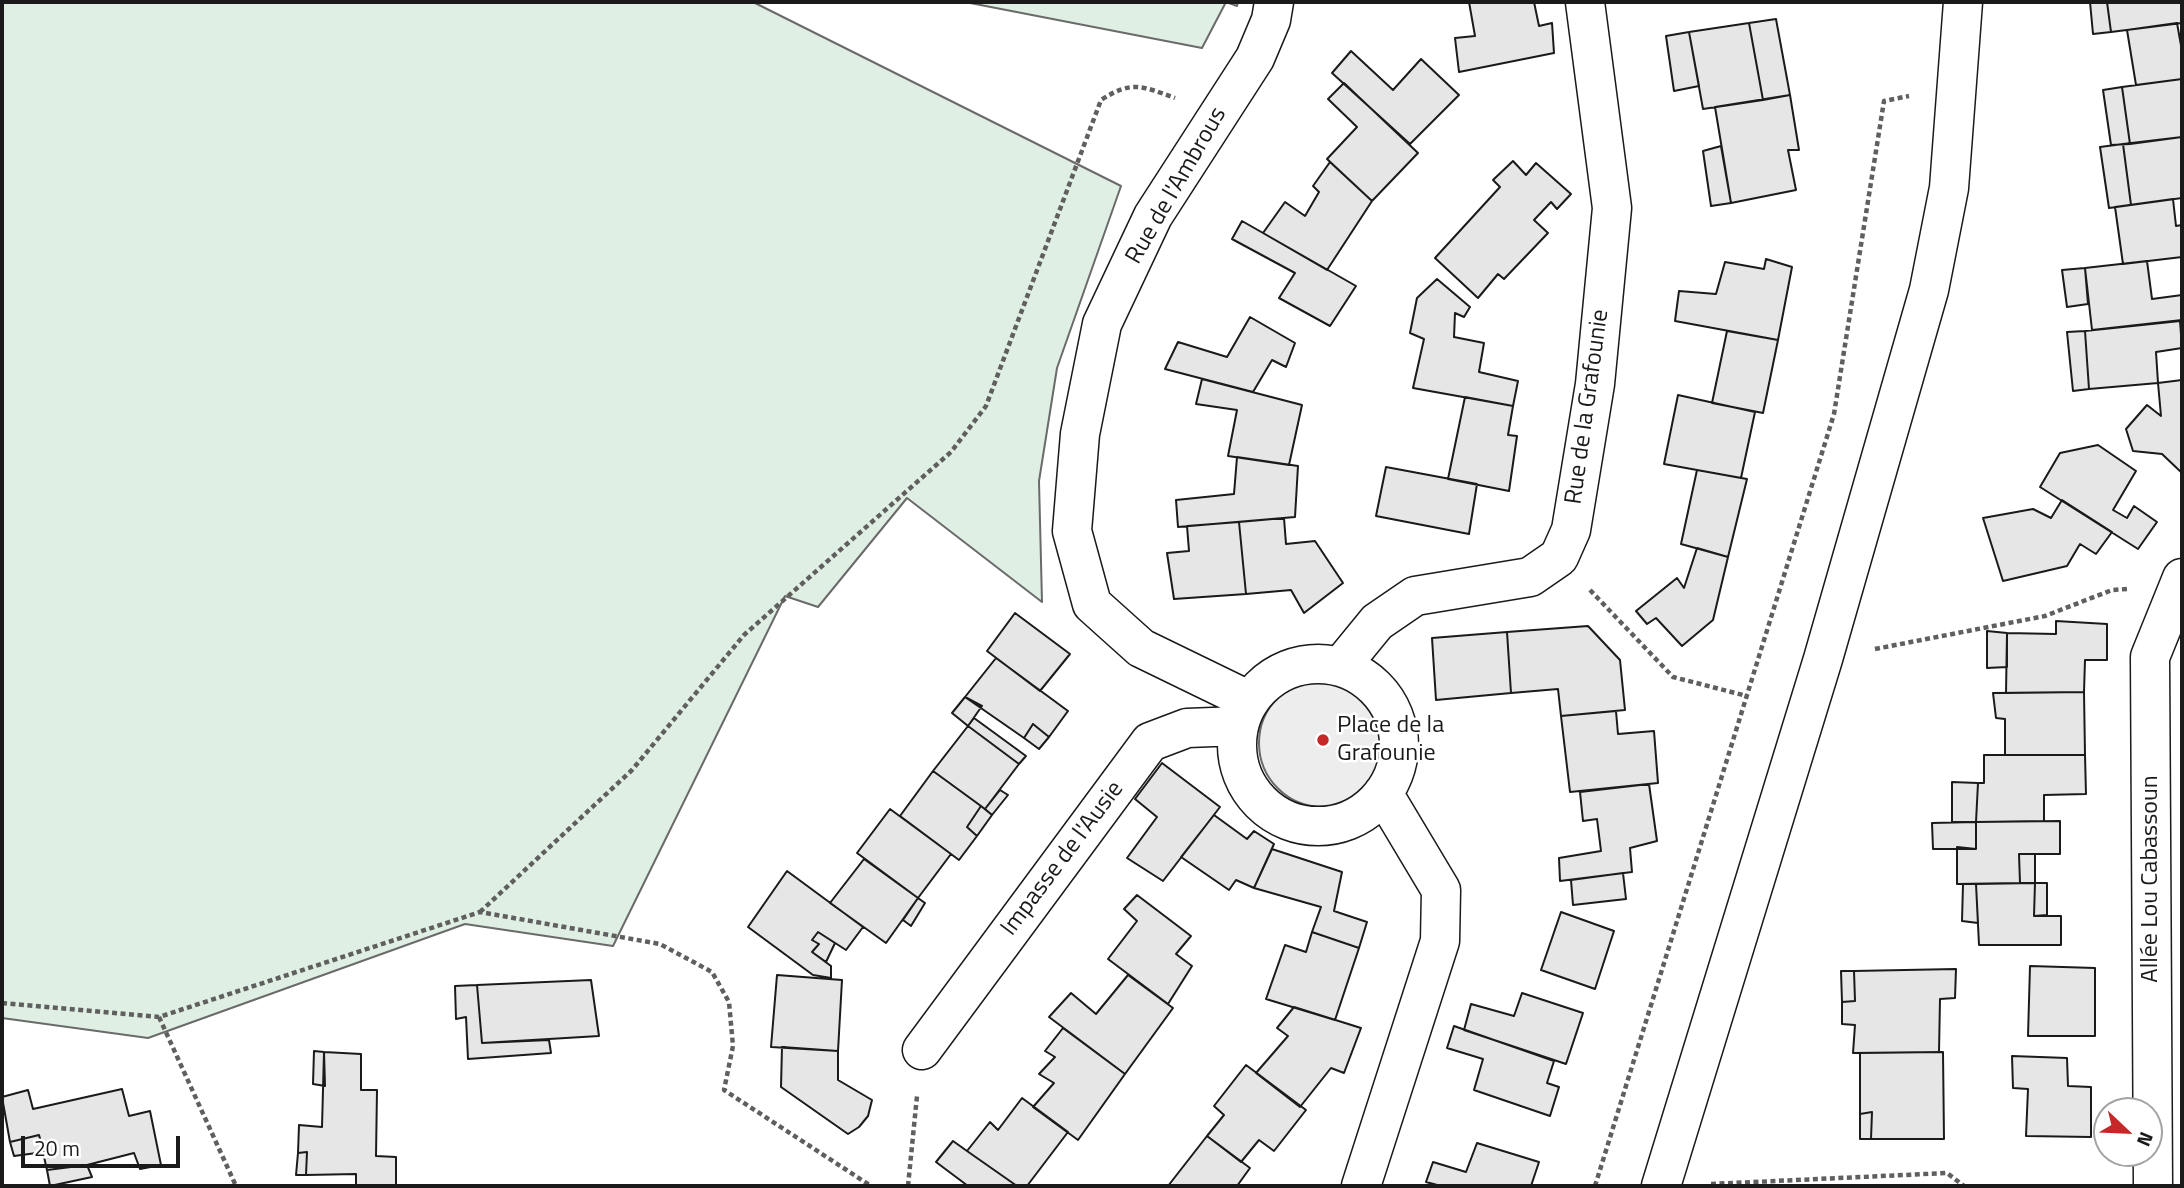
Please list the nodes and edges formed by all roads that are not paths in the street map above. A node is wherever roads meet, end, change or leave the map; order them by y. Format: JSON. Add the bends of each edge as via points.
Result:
{"nodes":[{"id":1,"x":1274,"y":2,"type":"edge"},
{"id":2,"x":1585,"y":2,"type":"edge"},
{"id":3,"x":1963,"y":2,"type":"edge"},
{"id":4,"x":2180,"y":581,"type":"edge"},
{"id":5,"x":1341,"y":666,"type":"junction"},
{"id":6,"x":1244,"y":714,"type":"junction"},
{"id":7,"x":1382,"y":793,"type":"junction"},
{"id":8,"x":922,"y":1050,"type":"road end"},
{"id":9,"x":1361,"y":1186,"type":"edge"},
{"id":10,"x":1661,"y":1186,"type":"edge"},
{"id":11,"x":2153,"y":1186,"type":"edge"}],
"edges":[{"from":1,"to":6,"type":"street","name":"Rue de l'Ambrous","via":[[1255,58],[1153,216],[1102,324],[1080,434],[1072,531],[1092,604],[1141,648]]},
{"from":2,"to":5,"type":"street","name":"Rue de la Grafounie","via":[[1612,208],[1595,384],[1571,530],[1559,557],[1530,577],[1415,596],[1377,622]]},
{"from":3,"to":10,"type":"street","via":[[1949,188],[1929,290],[1823,659]]},
{"from":4,"to":11,"type":"street","name":"Allée Lou Cabassoun","via":[[2150,657]]},
{"from":5,"to":6,"type":"street","via":[[1314,663],[1289,669],[1267,681]]},
{"from":5,"to":7,"type":"street","via":[[1364,677],[1383,696],[1395,719],[1399,745],[1395,770]]},
{"from":6,"to":7,"type":"street","via":[[1237,753],[1245,780],[1260,802],[1283,818],[1310,825],[1337,824],[1363,813]]},
{"from":6,"to":8,"type":"street","name":"Impasse de l'Ausie","via":[[1150,742]]},
{"from":7,"to":9,"type":"street","via":[[1441,890],[1440,941]]}]}
